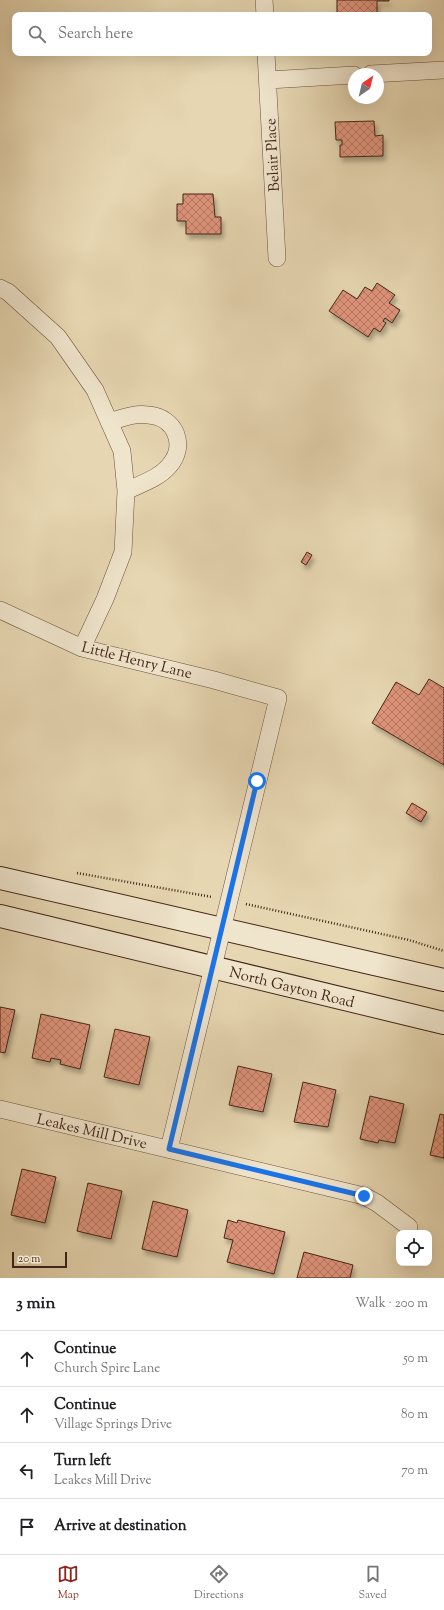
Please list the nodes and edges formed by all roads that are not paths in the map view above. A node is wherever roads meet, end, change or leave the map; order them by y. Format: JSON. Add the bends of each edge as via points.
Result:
{"nodes":[{"id":1,"x":264,"y":0,"type":"edge"},
{"id":2,"x":265,"y":12,"type":"edge"},
{"id":3,"x":266,"y":56,"type":"edge"},
{"id":4,"x":444,"y":70,"type":"edge"},
{"id":5,"x":384,"y":73,"type":"edge"},
{"id":6,"x":348,"y":75,"type":"edge"},
{"id":7,"x":268,"y":80,"type":"junction"},
{"id":8,"x":277,"y":258,"type":"dead end"},
{"id":9,"x":0,"y":288,"type":"edge"},
{"id":10,"x":109,"y":422,"type":"junction"},
{"id":11,"x":126,"y":491,"type":"junction"},
{"id":12,"x":0,"y":610,"type":"edge"},
{"id":13,"x":82,"y":648,"type":"junction"},
{"id":14,"x":0,"y":878,"type":"edge"},
{"id":15,"x":0,"y":916,"type":"edge"},
{"id":16,"x":222,"y":928,"type":"junction"},
{"id":17,"x":212,"y":967,"type":"junction"},
{"id":18,"x":444,"y":980,"type":"edge"},
{"id":19,"x":444,"y":1024,"type":"edge"},
{"id":20,"x":0,"y":1109,"type":"edge"},
{"id":21,"x":169,"y":1149,"type":"junction"},
{"id":22,"x":409,"y":1227,"type":"dead end"}],
"edges":[{"from":1,"to":2,"type":"street"},
{"from":3,"to":7,"type":"street","name":"Belair Place"},
{"from":4,"to":5,"type":"street"},
{"from":6,"to":7,"type":"street"},
{"from":7,"to":8,"type":"street","name":"Belair Place"},
{"from":9,"to":10,"type":"street","via":[[8,292],[58,337],[95,390]]},
{"from":10,"to":11,"type":"street","via":[[122,451]]},
{"from":10,"to":11,"type":"street","via":[[138,414],[161,418],[172,427],[179,443],[177,455],[168,467],[157,476]]},
{"from":11,"to":13,"type":"street","via":[[122,552],[105,599]]},
{"from":12,"to":13,"type":"street","name":"Little Henry Lane"},
{"from":13,"to":16,"type":"street","name":"Little Henry Lane","via":[[278,698]]},
{"from":14,"to":16,"type":"main road"},
{"from":15,"to":17,"type":"main road","name":"North Gayton Road"},
{"from":16,"to":17,"type":"street"},
{"from":16,"to":18,"type":"main road"},
{"from":17,"to":19,"type":"main road","name":"North Gayton Road"},
{"from":17,"to":21,"type":"street"},
{"from":20,"to":21,"type":"street","name":"Leakes Mill Drive"},
{"from":21,"to":22,"type":"street","name":"Leakes Mill Drive","via":[[364,1196]]}]}
